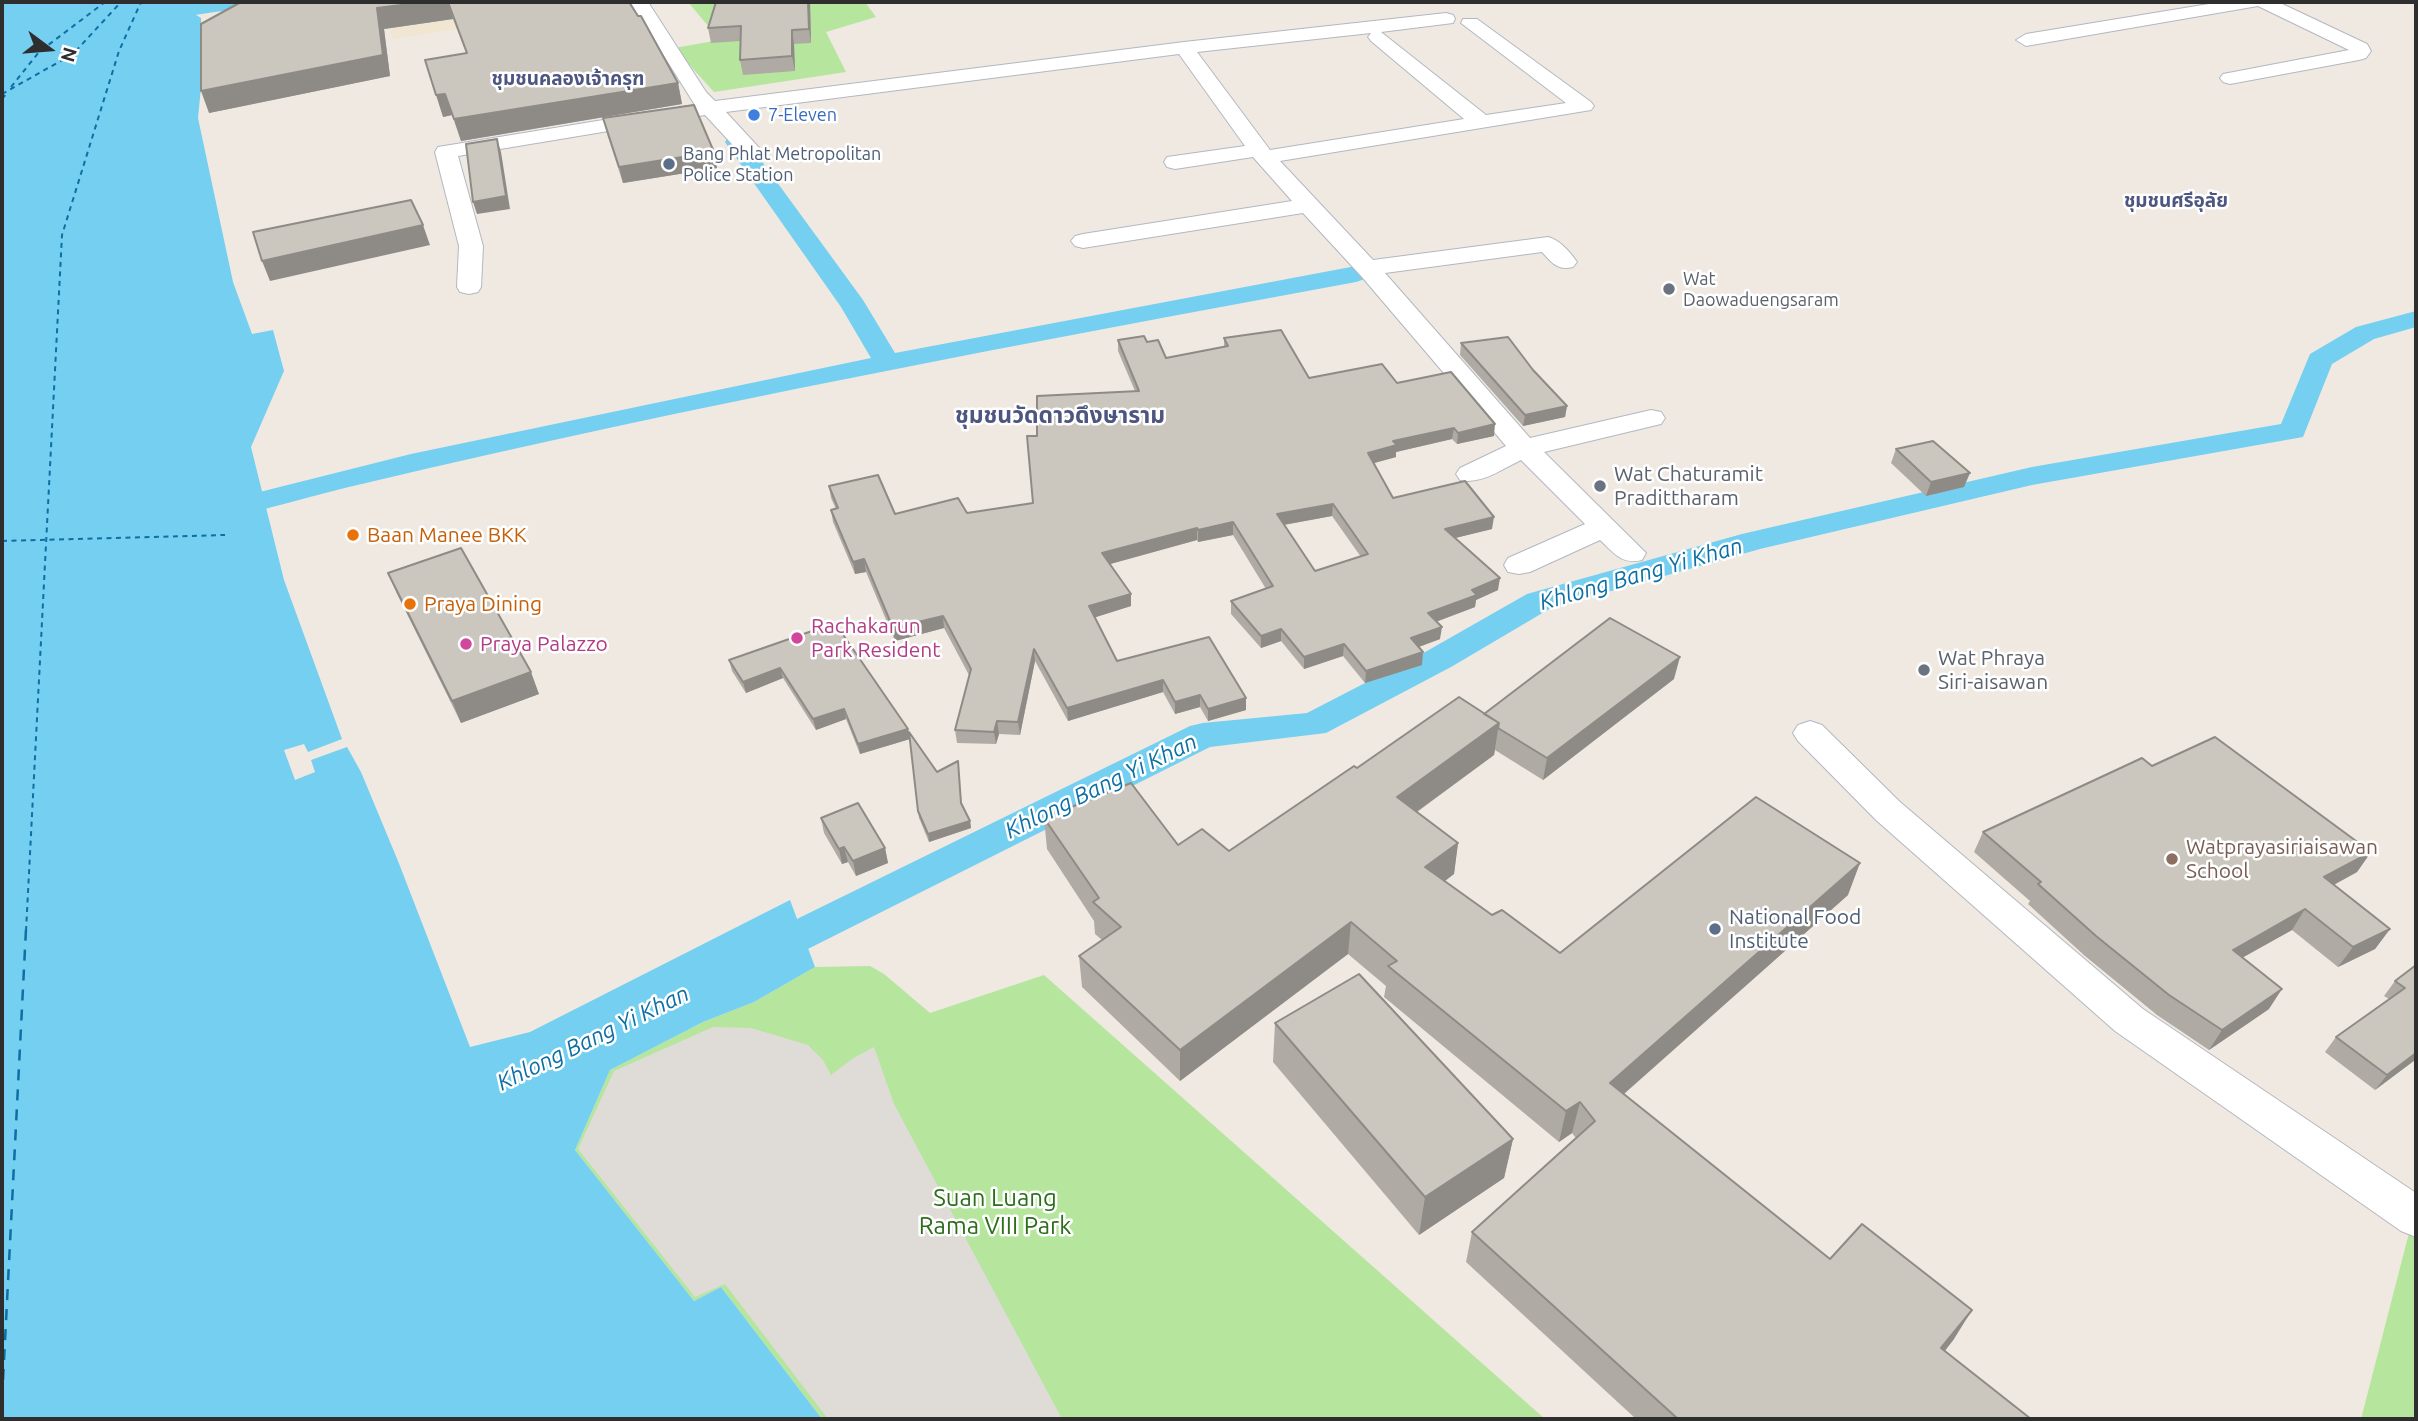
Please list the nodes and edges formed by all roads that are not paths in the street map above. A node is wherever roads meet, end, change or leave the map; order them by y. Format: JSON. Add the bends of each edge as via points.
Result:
{"nodes":[{"id":1,"x":639,"y":2,"type":"edge"},
{"id":2,"x":2253,"y":2,"type":"edge"},
{"id":3,"x":2264,"y":2,"type":"edge"},
{"id":4,"x":1446,"y":19,"type":"dead end"},
{"id":5,"x":1470,"y":23,"type":"dead end"},
{"id":6,"x":1378,"y":37,"type":"dead end"},
{"id":7,"x":2026,"y":40,"type":"dead end"},
{"id":8,"x":1184,"y":48,"type":"junction"},
{"id":9,"x":2230,"y":78,"type":"dead end"},
{"id":10,"x":712,"y":108,"type":"junction"},
{"id":11,"x":1481,"y":122,"type":"junction"},
{"id":12,"x":751,"y":150,"type":"dead end"},
{"id":13,"x":1261,"y":153,"type":"junction"},
{"id":14,"x":1175,"y":162,"type":"dead end"},
{"id":15,"x":1309,"y":205,"type":"junction"},
{"id":16,"x":1083,"y":242,"type":"dead end"},
{"id":17,"x":1565,"y":262,"type":"dead end"},
{"id":18,"x":1367,"y":268,"type":"junction"},
{"id":19,"x":469,"y":287,"type":"dead end"},
{"id":20,"x":1651,"y":418,"type":"dead end"},
{"id":21,"x":1524,"y":448,"type":"junction"},
{"id":22,"x":1470,"y":474,"type":"dead end"},
{"id":23,"x":1604,"y":527,"type":"junction"},
{"id":24,"x":1631,"y":553,"type":"dead end"},
{"id":25,"x":1519,"y":565,"type":"dead end"},
{"id":26,"x":1810,"y":733,"type":"dead end"},
{"id":27,"x":2416,"y":1217,"type":"edge"}],
"edges":[{"from":1,"to":10,"type":"street","via":[[698,96]]},
{"from":2,"to":7,"type":"street"},
{"from":3,"to":9,"type":"street","via":[[2361,51]]},
{"from":4,"to":8,"type":"street"},
{"from":5,"to":11,"type":"street","via":[[1584,106]]},
{"from":6,"to":11,"type":"street"},
{"from":8,"to":10,"type":"street"},
{"from":8,"to":13,"type":"street"},
{"from":10,"to":12,"type":"street"},
{"from":10,"to":19,"type":"street","via":[[446,152],[471,246]]},
{"from":11,"to":13,"type":"street"},
{"from":13,"to":14,"type":"street"},
{"from":13,"to":15,"type":"street"},
{"from":15,"to":16,"type":"street"},
{"from":15,"to":18,"type":"street"},
{"from":17,"to":18,"type":"street","via":[[1548,244]]},
{"from":18,"to":21,"type":"street"},
{"from":20,"to":21,"type":"street"},
{"from":21,"to":22,"type":"street"},
{"from":21,"to":23,"type":"street"},
{"from":23,"to":24,"type":"street"},
{"from":23,"to":25,"type":"street"},
{"from":26,"to":27,"type":"street","via":[[1888,811],[2129,1020]]}]}
